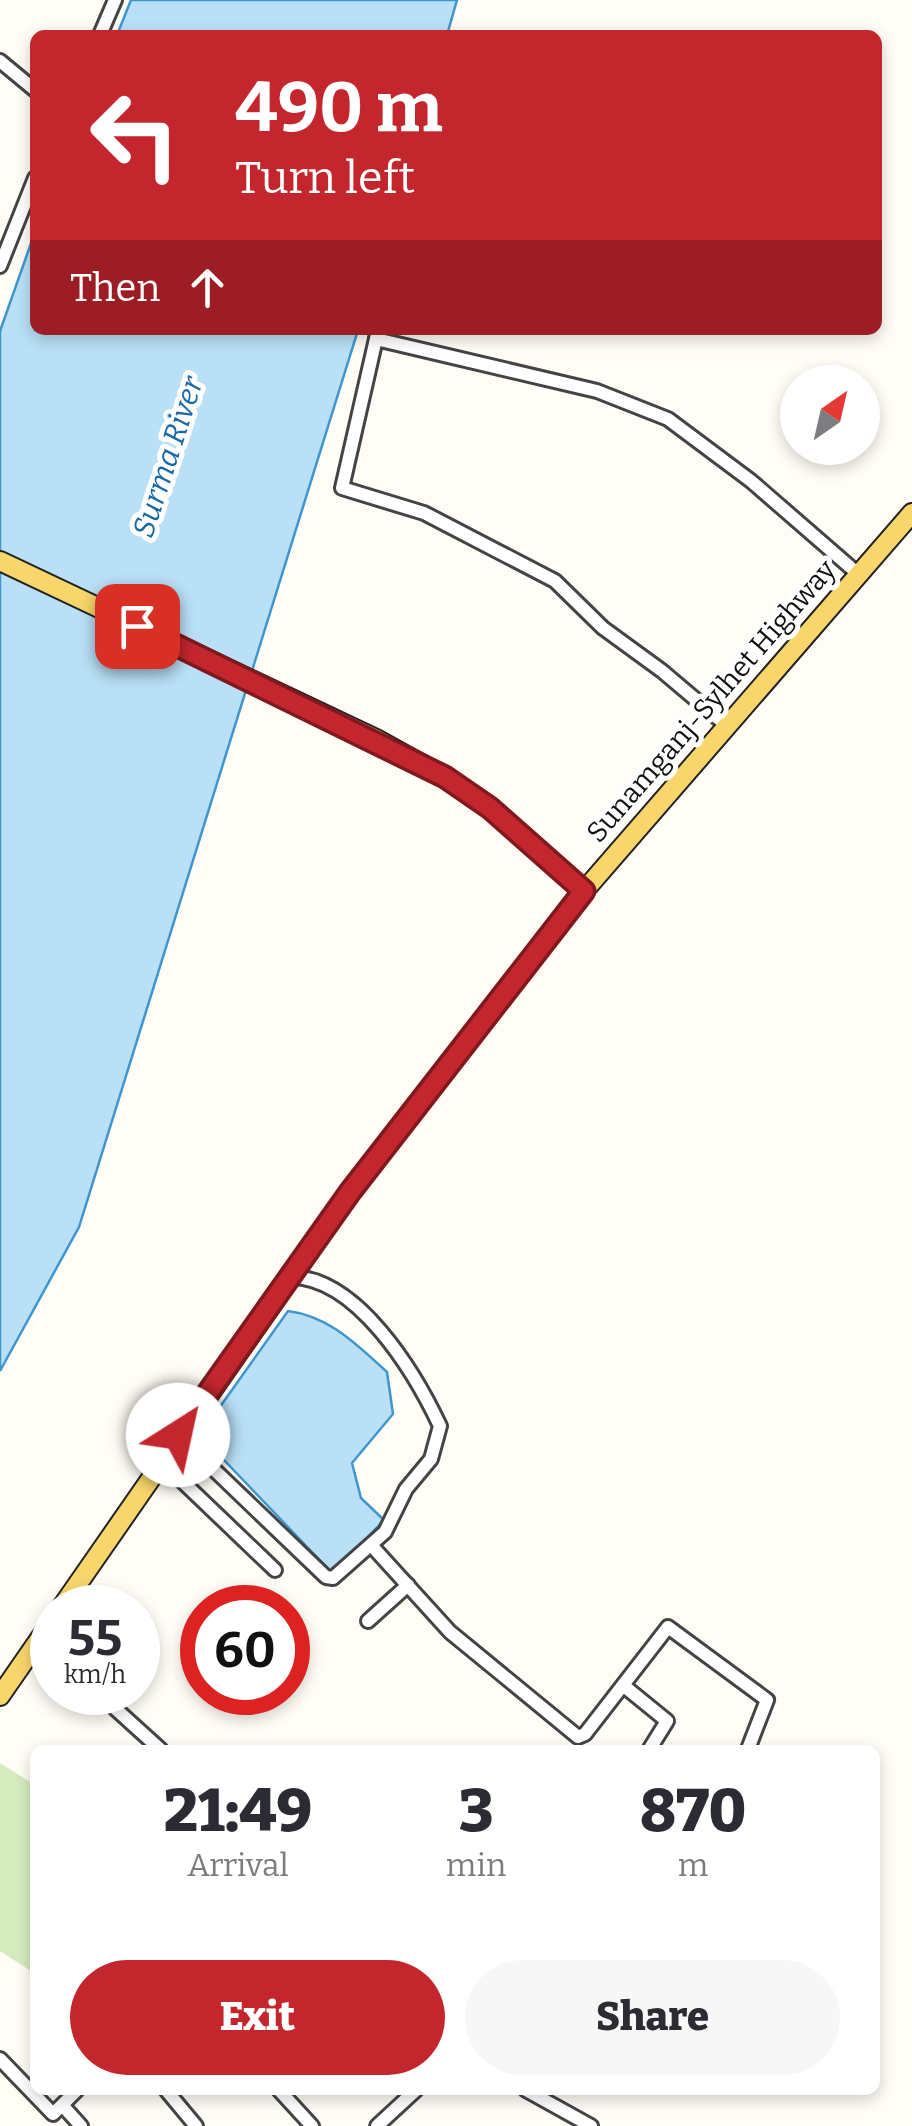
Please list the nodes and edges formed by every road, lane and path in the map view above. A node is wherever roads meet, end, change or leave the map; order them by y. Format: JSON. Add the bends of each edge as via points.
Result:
{"nodes":[{"id":1,"x":116,"y":0,"type":"edge"},
{"id":2,"x":102,"y":30,"type":"edge"},
{"id":3,"x":0,"y":61,"type":"edge"},
{"id":4,"x":30,"y":86,"type":"edge"},
{"id":5,"x":30,"y":191,"type":"edge"},
{"id":6,"x":0,"y":266,"type":"edge"},
{"id":7,"x":377,"y":335,"type":"edge"},
{"id":8,"x":381,"y":335,"type":"edge"},
{"id":9,"x":912,"y":513,"type":"edge"},
{"id":10,"x":0,"y":561,"type":"edge"},
{"id":11,"x":857,"y":574,"type":"junction"},
{"id":12,"x":727,"y":726,"type":"junction"},
{"id":13,"x":584,"y":891,"type":"junction"},
{"id":14,"x":290,"y":1277,"type":"junction"},
{"id":15,"x":178,"y":1435,"type":"junction"},
{"id":16,"x":160,"y":1461,"type":"junction"},
{"id":17,"x":371,"y":1545,"type":"junction"},
{"id":18,"x":275,"y":1570,"type":"dead end"},
{"id":19,"x":77,"y":1585,"type":"edge"},
{"id":20,"x":408,"y":1585,"type":"junction"},
{"id":21,"x":368,"y":1622,"type":"dead end"},
{"id":22,"x":30,"y":1663,"type":"edge"},
{"id":23,"x":624,"y":1686,"type":"junction"},
{"id":24,"x":0,"y":1696,"type":"edge"},
{"id":25,"x":122,"y":1715,"type":"edge"},
{"id":26,"x":155,"y":1745,"type":"edge"},
{"id":27,"x":653,"y":1745,"type":"edge"},
{"id":28,"x":750,"y":1745,"type":"edge"},
{"id":29,"x":0,"y":2059,"type":"edge"},
{"id":30,"x":30,"y":2087,"type":"edge"},
{"id":31,"x":38,"y":2095,"type":"edge"},
{"id":32,"x":170,"y":2095,"type":"edge"},
{"id":33,"x":284,"y":2095,"type":"edge"},
{"id":34,"x":392,"y":2095,"type":"edge"},
{"id":35,"x":410,"y":2095,"type":"edge"},
{"id":36,"x":534,"y":2095,"type":"edge"},
{"id":37,"x":400,"y":2104,"type":"junction"},
{"id":38,"x":59,"y":2115,"type":"edge"},
{"id":39,"x":582,"y":2124,"type":"edge"},
{"id":40,"x":81,"y":2126,"type":"edge"},
{"id":41,"x":196,"y":2126,"type":"edge"},
{"id":42,"x":312,"y":2126,"type":"edge"},
{"id":43,"x":377,"y":2126,"type":"edge"}],
"edges":[{"from":1,"to":2,"type":"street"},
{"from":3,"to":4,"type":"street"},
{"from":5,"to":6,"type":"street"},
{"from":7,"to":12,"type":"street","via":[[342,488],[424,513],[555,581],[602,628]]},
{"from":8,"to":11,"type":"street","via":[[598,391],[668,419],[752,481]]},
{"from":9,"to":11,"type":"main road","name":"Sunamganj-Sylhet Highway"},
{"from":10,"to":13,"type":"main road","via":[[376,740],[490,808]]},
{"from":11,"to":12,"type":"main road","name":"Sunamganj-Sylhet Highway"},
{"from":12,"to":13,"type":"main road","name":"Sunamganj-Sylhet Highway"},
{"from":13,"to":14,"type":"main road","name":"Sunamganj-Sylhet Highway"},
{"from":14,"to":15,"type":"main road","name":"Sunamganj-Sylhet Highway"},
{"from":14,"to":17,"type":"street","via":[[313,1277],[383,1332],[418,1380],[440,1426],[432,1459]]},
{"from":15,"to":16,"type":"main road","name":"Sunamganj-Sylhet Highway"},
{"from":15,"to":17,"type":"street","via":[[326,1577]]},
{"from":16,"to":18,"type":"street"},
{"from":16,"to":19,"type":"main road","name":"Sunamganj-Sylhet Highway"},
{"from":17,"to":20,"type":"street"},
{"from":20,"to":21,"type":"street"},
{"from":20,"to":23,"type":"street","via":[[450,1632],[578,1737]]},
{"from":22,"to":24,"type":"main road"},
{"from":23,"to":27,"type":"street","via":[[667,1722]]},
{"from":23,"to":28,"type":"street","via":[[668,1627],[767,1700]]},
{"from":25,"to":26,"type":"street"},
{"from":29,"to":30,"type":"street"},
{"from":31,"to":38,"type":"street"},
{"from":32,"to":41,"type":"street"},
{"from":33,"to":42,"type":"street"},
{"from":34,"to":37,"type":"street"},
{"from":35,"to":37,"type":"street"},
{"from":36,"to":39,"type":"street"},
{"from":37,"to":43,"type":"street"},
{"from":38,"to":40,"type":"street"}]}
